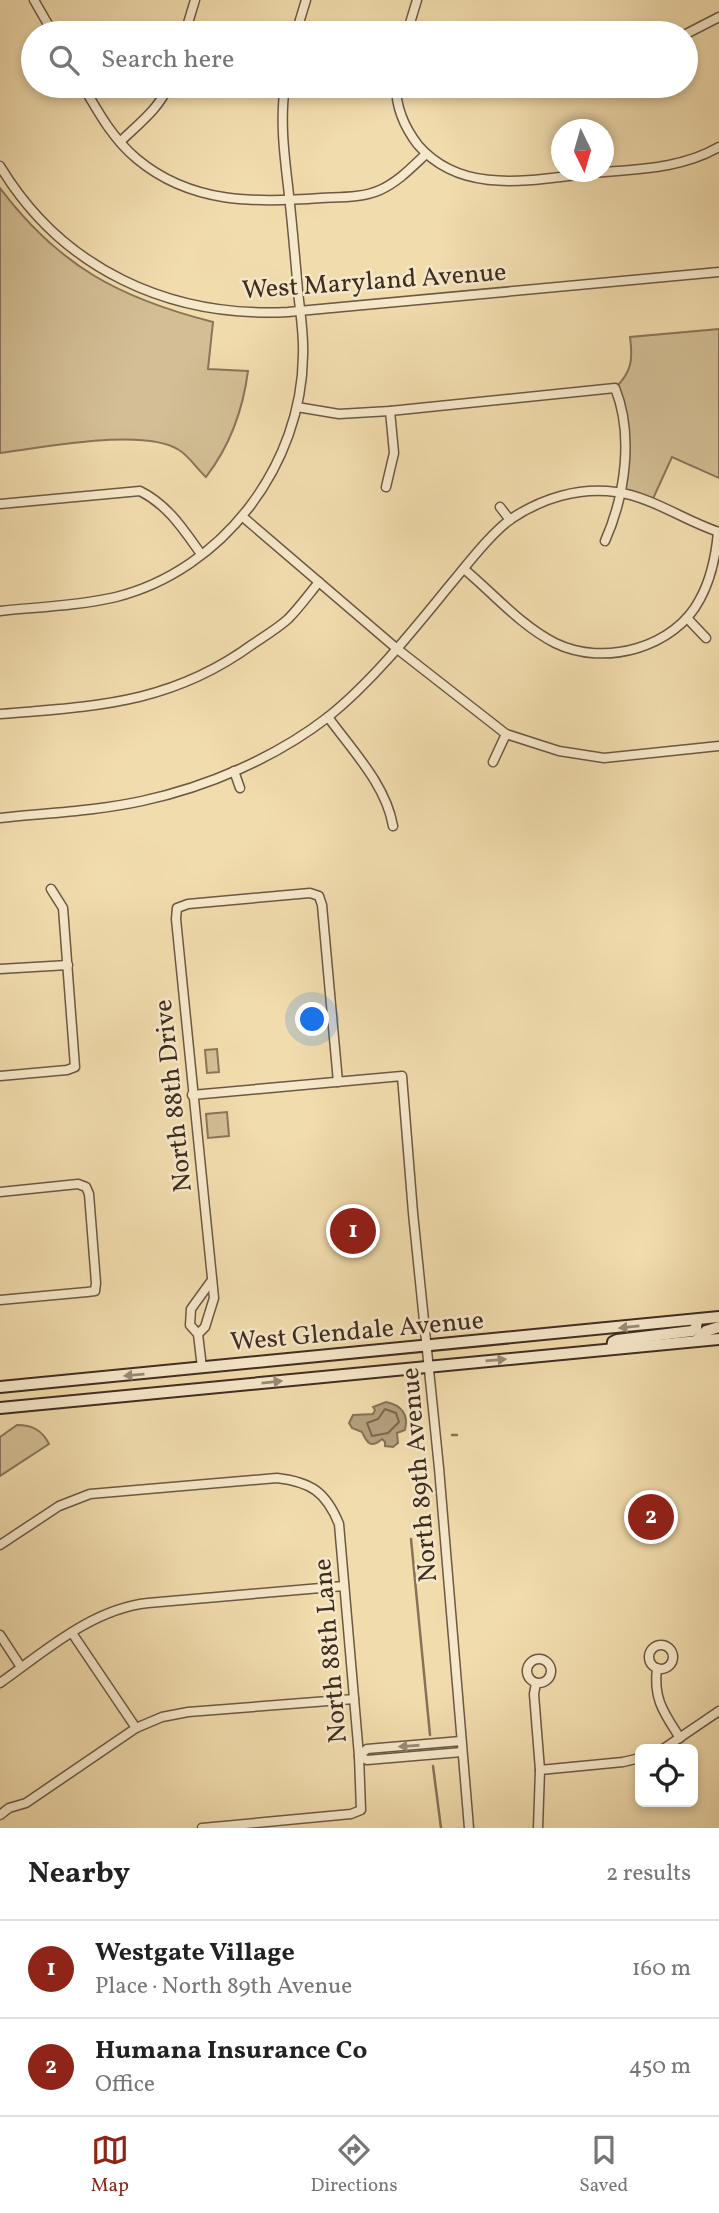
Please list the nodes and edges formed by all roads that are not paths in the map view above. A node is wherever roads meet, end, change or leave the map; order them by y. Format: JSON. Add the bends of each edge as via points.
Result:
{"nodes":[{"id":1,"x":34,"y":0,"type":"edge"},
{"id":2,"x":195,"y":0,"type":"edge"},
{"id":3,"x":306,"y":0,"type":"edge"},
{"id":4,"x":417,"y":0,"type":"edge"},
{"id":5,"x":719,"y":17,"type":"edge"},
{"id":6,"x":46,"y":21,"type":"edge"},
{"id":7,"x":189,"y":21,"type":"edge"},
{"id":8,"x":300,"y":21,"type":"edge"},
{"id":9,"x":411,"y":21,"type":"edge"},
{"id":10,"x":698,"y":28,"type":"edge"},
{"id":11,"x":90,"y":98,"type":"edge"},
{"id":12,"x":162,"y":98,"type":"edge"},
{"id":13,"x":284,"y":98,"type":"edge"},
{"id":14,"x":398,"y":98,"type":"edge"},
{"id":15,"x":120,"y":142,"type":"junction"},
{"id":16,"x":719,"y":148,"type":"edge"},
{"id":17,"x":426,"y":154,"type":"junction"},
{"id":18,"x":0,"y":166,"type":"edge"},
{"id":19,"x":289,"y":200,"type":"junction"},
{"id":20,"x":719,"y":272,"type":"edge"},
{"id":21,"x":300,"y":311,"type":"junction"},
{"id":22,"x":297,"y":407,"type":"junction"},
{"id":23,"x":390,"y":411,"type":"junction"},
{"id":24,"x":386,"y":488,"type":"dead end"},
{"id":25,"x":619,"y":492,"type":"junction"},
{"id":26,"x":0,"y":504,"type":"edge"},
{"id":27,"x":500,"y":507,"type":"dead end"},
{"id":28,"x":243,"y":517,"type":"junction"},
{"id":29,"x":510,"y":520,"type":"junction"},
{"id":30,"x":719,"y":532,"type":"edge"},
{"id":31,"x":605,"y":541,"type":"dead end"},
{"id":32,"x":201,"y":554,"type":"junction"},
{"id":33,"x":464,"y":569,"type":"junction"},
{"id":34,"x":319,"y":582,"type":"junction"},
{"id":35,"x":0,"y":611,"type":"edge"},
{"id":36,"x":687,"y":618,"type":"junction"},
{"id":37,"x":706,"y":638,"type":"dead end"},
{"id":38,"x":396,"y":648,"type":"junction"},
{"id":39,"x":0,"y":714,"type":"edge"},
{"id":40,"x":328,"y":717,"type":"junction"},
{"id":41,"x":506,"y":734,"type":"junction"},
{"id":42,"x":719,"y":746,"type":"edge"},
{"id":43,"x":493,"y":761,"type":"dead end"},
{"id":44,"x":234,"y":771,"type":"junction"},
{"id":45,"x":240,"y":788,"type":"dead end"},
{"id":46,"x":0,"y":818,"type":"edge"},
{"id":47,"x":393,"y":826,"type":"dead end"},
{"id":48,"x":51,"y":889,"type":"dead end"},
{"id":49,"x":68,"y":965,"type":"junction"},
{"id":50,"x":0,"y":970,"type":"edge"},
{"id":51,"x":0,"y":1076,"type":"edge"},
{"id":52,"x":338,"y":1082,"type":"junction"},
{"id":53,"x":192,"y":1095,"type":"junction"},
{"id":54,"x":0,"y":1192,"type":"edge"},
{"id":55,"x":212,"y":1280,"type":"junction"},
{"id":56,"x":0,"y":1300,"type":"edge"},
{"id":57,"x":191,"y":1309,"type":"junction"},
{"id":58,"x":207,"y":1315,"type":"junction"},
{"id":59,"x":719,"y":1317,"type":"edge"},
{"id":60,"x":697,"y":1320,"type":"junction"},
{"id":61,"x":719,"y":1327,"type":"edge"},
{"id":62,"x":198,"y":1334,"type":"junction"},
{"id":63,"x":719,"y":1339,"type":"edge"},
{"id":64,"x":696,"y":1341,"type":"junction"},
{"id":65,"x":427,"y":1347,"type":"junction"},
{"id":66,"x":612,"y":1349,"type":"junction"},
{"id":67,"x":428,"y":1366,"type":"junction"},
{"id":68,"x":202,"y":1368,"type":"junction"},
{"id":69,"x":0,"y":1387,"type":"edge"},
{"id":70,"x":204,"y":1388,"type":"junction"},
{"id":71,"x":0,"y":1408,"type":"edge"},
{"id":72,"x":0,"y":1545,"type":"edge"},
{"id":73,"x":344,"y":1586,"type":"junction"},
{"id":74,"x":72,"y":1633,"type":"junction"},
{"id":75,"x":0,"y":1635,"type":"edge"},
{"id":76,"x":22,"y":1667,"type":"junction"},
{"id":77,"x":657,"y":1668,"type":"dead end"},
{"id":78,"x":0,"y":1683,"type":"edge"},
{"id":79,"x":536,"y":1683,"type":"dead end"},
{"id":80,"x":354,"y":1699,"type":"junction"},
{"id":81,"x":719,"y":1711,"type":"edge"},
{"id":82,"x":136,"y":1728,"type":"junction"},
{"id":83,"x":680,"y":1738,"type":"junction"},
{"id":84,"x":461,"y":1741,"type":"junction"},
{"id":85,"x":671,"y":1744,"type":"edge"},
{"id":86,"x":462,"y":1752,"type":"junction"},
{"id":87,"x":359,"y":1756,"type":"junction"},
{"id":88,"x":635,"y":1759,"type":"edge"},
{"id":89,"x":540,"y":1770,"type":"junction"},
{"id":90,"x":0,"y":1815,"type":"edge"},
{"id":91,"x":202,"y":1828,"type":"edge"},
{"id":92,"x":469,"y":1828,"type":"edge"},
{"id":93,"x":538,"y":1828,"type":"edge"}],
"edges":[{"from":1,"to":6,"type":"street"},
{"from":2,"to":7,"type":"street"},
{"from":3,"to":8,"type":"street"},
{"from":4,"to":9,"type":"street"},
{"from":5,"to":10,"type":"street"},
{"from":11,"to":15,"type":"street"},
{"from":12,"to":15,"type":"street"},
{"from":13,"to":19,"type":"street","via":[[282,138]]},
{"from":14,"to":17,"type":"street","via":[[410,134]]},
{"from":15,"to":19,"type":"street","via":[[161,175],[195,192],[242,201]]},
{"from":16,"to":17,"type":"street","via":[[675,164],[509,181],[455,173]]},
{"from":17,"to":19,"type":"street","via":[[379,191]]},
{"from":18,"to":21,"type":"street","name":"West Maryland Avenue","via":[[23,201],[60,239],[136,287],[215,310]]},
{"from":19,"to":21,"type":"street"},
{"from":20,"to":21,"type":"street","name":"West Maryland Avenue"},
{"from":21,"to":22,"type":"street","via":[[303,355]]},
{"from":22,"to":23,"type":"street","via":[[340,414]]},
{"from":22,"to":28,"type":"street","via":[[271,476]]},
{"from":23,"to":24,"type":"street","via":[[394,453]]},
{"from":23,"to":25,"type":"street","via":[[615,388],[626,444]]},
{"from":25,"to":29,"type":"street","via":[[588,490],[549,499]]},
{"from":25,"to":30,"type":"street"},
{"from":25,"to":31,"type":"street"},
{"from":26,"to":32,"type":"street","via":[[140,491],[157,499]]},
{"from":27,"to":29,"type":"street"},
{"from":28,"to":32,"type":"street"},
{"from":28,"to":34,"type":"street"},
{"from":29,"to":33,"type":"street"},
{"from":30,"to":36,"type":"street","via":[[709,577]]},
{"from":32,"to":35,"type":"street","via":[[142,588],[116,597]]},
{"from":33,"to":36,"type":"street","via":[[538,633],[592,653],[632,650],[665,636]]},
{"from":33,"to":38,"type":"street"},
{"from":34,"to":38,"type":"street"},
{"from":34,"to":39,"type":"street","via":[[287,620],[232,659],[189,681],[146,697]]},
{"from":36,"to":37,"type":"street"},
{"from":38,"to":40,"type":"street"},
{"from":38,"to":41,"type":"street"},
{"from":40,"to":44,"type":"street"},
{"from":40,"to":47,"type":"street","via":[[384,795]]},
{"from":41,"to":42,"type":"street","via":[[559,751],[604,758]]},
{"from":41,"to":43,"type":"street"},
{"from":44,"to":45,"type":"street"},
{"from":44,"to":46,"type":"street","via":[[140,802]]},
{"from":48,"to":49,"type":"street","via":[[63,908]]},
{"from":49,"to":50,"type":"street"},
{"from":49,"to":51,"type":"street","via":[[75,1067]]},
{"from":52,"to":53,"type":"street"},
{"from":52,"to":53,"type":"street","name":"North 88th Drive","via":[[322,905],[319,896],[310,892],[177,908]]},
{"from":52,"to":65,"type":"street","name":"North 89th Avenue","via":[[402,1076]]},
{"from":53,"to":55,"type":"street","name":"North 88th Drive"},
{"from":54,"to":56,"type":"street","via":[[86,1187],[95,1290]]},
{"from":55,"to":57,"type":"street"},
{"from":55,"to":58,"type":"street","name":"North 88th Drive","via":[[214,1298]]},
{"from":57,"to":58,"type":"street"},
{"from":57,"to":62,"type":"street","via":[[190,1325]]},
{"from":58,"to":62,"type":"street","name":"North 88th Drive"},
{"from":59,"to":60,"type":"main road","name":"West Glendale Avenue"},
{"from":60,"to":65,"type":"main road","name":"West Glendale Avenue","one_way":true},
{"from":60,"to":66,"type":"main road","via":[[692,1331],[617,1340]]},
{"from":61,"to":64,"type":"main road"},
{"from":62,"to":68,"type":"street"},
{"from":63,"to":64,"type":"main road","name":"West Glendale Avenue"},
{"from":64,"to":66,"type":"main road","name":"West Glendale Avenue"},
{"from":65,"to":67,"type":"street","name":"North 89th Avenue"},
{"from":65,"to":68,"type":"main road","name":"West Glendale Avenue"},
{"from":67,"to":66,"type":"main road","name":"West Glendale Avenue","one_way":true},
{"from":70,"to":67,"type":"main road","name":"West Glendale Avenue","one_way":true},
{"from":67,"to":84,"type":"street","name":"North 89th Avenue"},
{"from":68,"to":69,"type":"main road","name":"West Glendale Avenue","one_way":true},
{"from":68,"to":70,"type":"main road"},
{"from":70,"to":71,"type":"main road","name":"West Glendale Avenue"},
{"from":72,"to":73,"type":"street","name":"North 88th Lane","via":[[59,1506],[90,1494],[295,1480],[321,1493],[332,1506],[339,1524]]},
{"from":73,"to":74,"type":"street","via":[[135,1604],[110,1611]]},
{"from":73,"to":80,"type":"street","name":"North 88th Lane"},
{"from":74,"to":76,"type":"street"},
{"from":74,"to":82,"type":"street"},
{"from":75,"to":76,"type":"street"},
{"from":76,"to":78,"type":"street"},
{"from":77,"to":83,"type":"street","via":[[657,1697]]},
{"from":79,"to":89,"type":"street"},
{"from":80,"to":82,"type":"street","via":[[188,1712]]},
{"from":80,"to":87,"type":"street","name":"North 88th Lane"},
{"from":81,"to":83,"type":"street"},
{"from":82,"to":90,"type":"street"},
{"from":83,"to":85,"type":"street"},
{"from":84,"to":86,"type":"street","name":"North 89th Avenue"},
{"from":84,"to":87,"type":"street","one_way":true,"via":[[367,1749]]},
{"from":86,"to":87,"type":"street","via":[[367,1760]]},
{"from":86,"to":92,"type":"street","name":"North 89th Avenue"},
{"from":87,"to":91,"type":"street","name":"North 88th Lane","via":[[361,1810]]},
{"from":88,"to":89,"type":"street"},
{"from":89,"to":93,"type":"street"}]}
